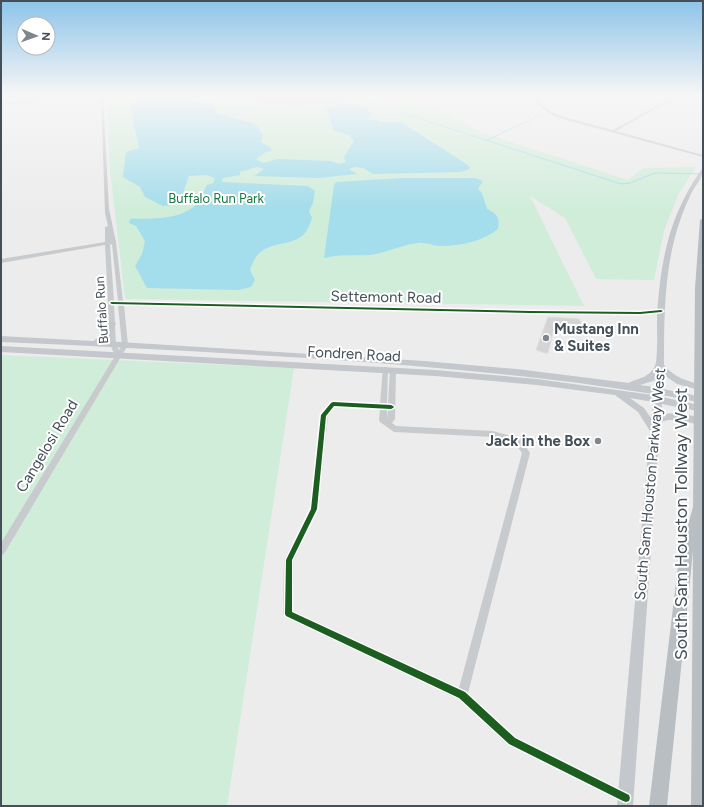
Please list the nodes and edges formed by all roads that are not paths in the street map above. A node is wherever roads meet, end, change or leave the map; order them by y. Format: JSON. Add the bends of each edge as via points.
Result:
{"nodes":[{"id":1,"x":104,"y":133,"type":"edge"},
{"id":2,"x":620,"y":133,"type":"edge"},
{"id":3,"x":703,"y":156,"type":"edge"},
{"id":4,"x":703,"y":171,"type":"edge"},
{"id":5,"x":703,"y":220,"type":"edge"},
{"id":6,"x":703,"y":242,"type":"edge"},
{"id":7,"x":111,"y":243,"type":"junction"},
{"id":8,"x":702,"y":251,"type":"junction"},
{"id":9,"x":1,"y":262,"type":"edge"},
{"id":10,"x":112,"y":303,"type":"junction"},
{"id":11,"x":122,"y":304,"type":"junction"},
{"id":12,"x":660,"y":311,"type":"junction"},
{"id":13,"x":112,"y":323,"type":"junction"},
{"id":14,"x":1,"y":339,"type":"edge"},
{"id":15,"x":93,"y":343,"type":"junction"},
{"id":16,"x":113,"y":344,"type":"junction"},
{"id":17,"x":125,"y":345,"type":"junction"},
{"id":18,"x":1,"y":349,"type":"edge"},
{"id":19,"x":198,"y":349,"type":"junction"},
{"id":20,"x":287,"y":354,"type":"junction"},
{"id":21,"x":118,"y":356,"type":"junction"},
{"id":22,"x":194,"y":359,"type":"junction"},
{"id":23,"x":285,"y":363,"type":"junction"},
{"id":24,"x":390,"y":365,"type":"junction"},
{"id":25,"x":660,"y":366,"type":"junction"},
{"id":26,"x":536,"y":378,"type":"junction"},
{"id":27,"x":628,"y":386,"type":"junction"},
{"id":28,"x":703,"y":388,"type":"edge"},
{"id":29,"x":614,"y":392,"type":"junction"},
{"id":30,"x":657,"y":394,"type":"junction"},
{"id":31,"x":703,"y":400,"type":"edge"},
{"id":32,"x":387,"y":406,"type":"junction"},
{"id":33,"x":703,"y":409,"type":"edge"},
{"id":34,"x":703,"y":422,"type":"edge"},
{"id":35,"x":654,"y":424,"type":"junction"},
{"id":36,"x":700,"y":490,"type":"junction"},
{"id":37,"x":1,"y":551,"type":"edge"},
{"id":38,"x":462,"y":695,"type":"junction"},
{"id":39,"x":625,"y":802,"type":"edge"},
{"id":40,"x":658,"y":806,"type":"edge"},
{"id":41,"x":700,"y":806,"type":"edge"}],
"edges":[{"from":1,"to":7,"type":"street","name":"Buffalo Run"},
{"from":2,"to":3,"type":"street"},
{"from":4,"to":12,"type":"main road","name":"South Sam Houston Parkway West","via":[[695,180],[680,210],[669,250]]},
{"from":5,"to":8,"type":"highway"},
{"from":6,"to":8,"type":"highway","name":"South Sam Houston Tollway West"},
{"from":7,"to":9,"type":"street"},
{"from":7,"to":10,"type":"street","name":"Buffalo Run"},
{"from":7,"to":11,"type":"street","name":"Buffalo Run"},
{"from":8,"to":36,"type":"highway","name":"South Sam Houston Tollway West","via":[[699,288]]},
{"from":10,"to":11,"type":"street","name":"Settemont Road"},
{"from":10,"to":13,"type":"street","name":"Buffalo Run"},
{"from":11,"to":12,"type":"street","name":"Settemont Road","via":[[522,312]]},
{"from":11,"to":17,"type":"street","name":"Buffalo Run"},
{"from":12,"to":25,"type":"main road","name":"South Sam Houston Parkway West"},
{"from":13,"to":15,"type":"main road","via":[[107,336]]},
{"from":13,"to":16,"type":"street","name":"Buffalo Run"},
{"from":14,"to":15,"type":"main road","name":"Fondren Road"},
{"from":15,"to":16,"type":"main road","name":"Fondren Road"},
{"from":16,"to":17,"type":"main road","name":"Fondren Road"},
{"from":16,"to":21,"type":"street","name":"Buffalo Run"},
{"from":17,"to":19,"type":"main road","name":"Fondren Road"},
{"from":17,"to":21,"type":"street","name":"Buffalo Run"},
{"from":18,"to":21,"type":"main road","name":"Fondren Road"},
{"from":19,"to":20,"type":"main road","name":"Fondren Road"},
{"from":19,"to":22,"type":"main road"},
{"from":20,"to":23,"type":"main road"},
{"from":20,"to":24,"type":"main road","name":"Fondren Road"},
{"from":21,"to":22,"type":"main road","name":"Fondren Road"},
{"from":21,"to":37,"type":"street","name":"Cangelosi Road"},
{"from":22,"to":23,"type":"main road","name":"Fondren Road"},
{"from":23,"to":24,"type":"main road","name":"Fondren Road"},
{"from":24,"to":26,"type":"main road","name":"Fondren Road"},
{"from":24,"to":32,"type":"street"},
{"from":25,"to":27,"type":"main road","via":[[650,379]]},
{"from":25,"to":28,"type":"main road","via":[[673,379]]},
{"from":25,"to":30,"type":"main road","name":"South Sam Houston Parkway West"},
{"from":26,"to":27,"type":"main road","name":"Fondren Road"},
{"from":26,"to":29,"type":"main road","name":"Fondren Road"},
{"from":27,"to":30,"type":"main road","name":"Fondren Road"},
{"from":29,"to":30,"type":"main road","name":"Fondren Road"},
{"from":29,"to":35,"type":"main road","via":[[641,410]]},
{"from":30,"to":31,"type":"main road","name":"Fondren Road"},
{"from":30,"to":33,"type":"main road","name":"Fondren Road"},
{"from":30,"to":35,"type":"main road","name":"South Sam Houston Parkway West"},
{"from":32,"to":38,"type":"street","via":[[391,419],[388,424],[394,429],[493,434],[518,441],[526,453]]},
{"from":32,"to":38,"type":"street","via":[[333,404],[324,415],[314,509],[289,560],[288,614]]},
{"from":34,"to":35,"type":"main road","via":[[665,416]]},
{"from":35,"to":39,"type":"main road","name":"South Sam Houston Parkway West"},
{"from":36,"to":40,"type":"highway","via":[[683,572]]},
{"from":36,"to":41,"type":"highway","name":"South Sam Houston Tollway West"},
{"from":38,"to":39,"type":"street","via":[[512,741]]}]}
